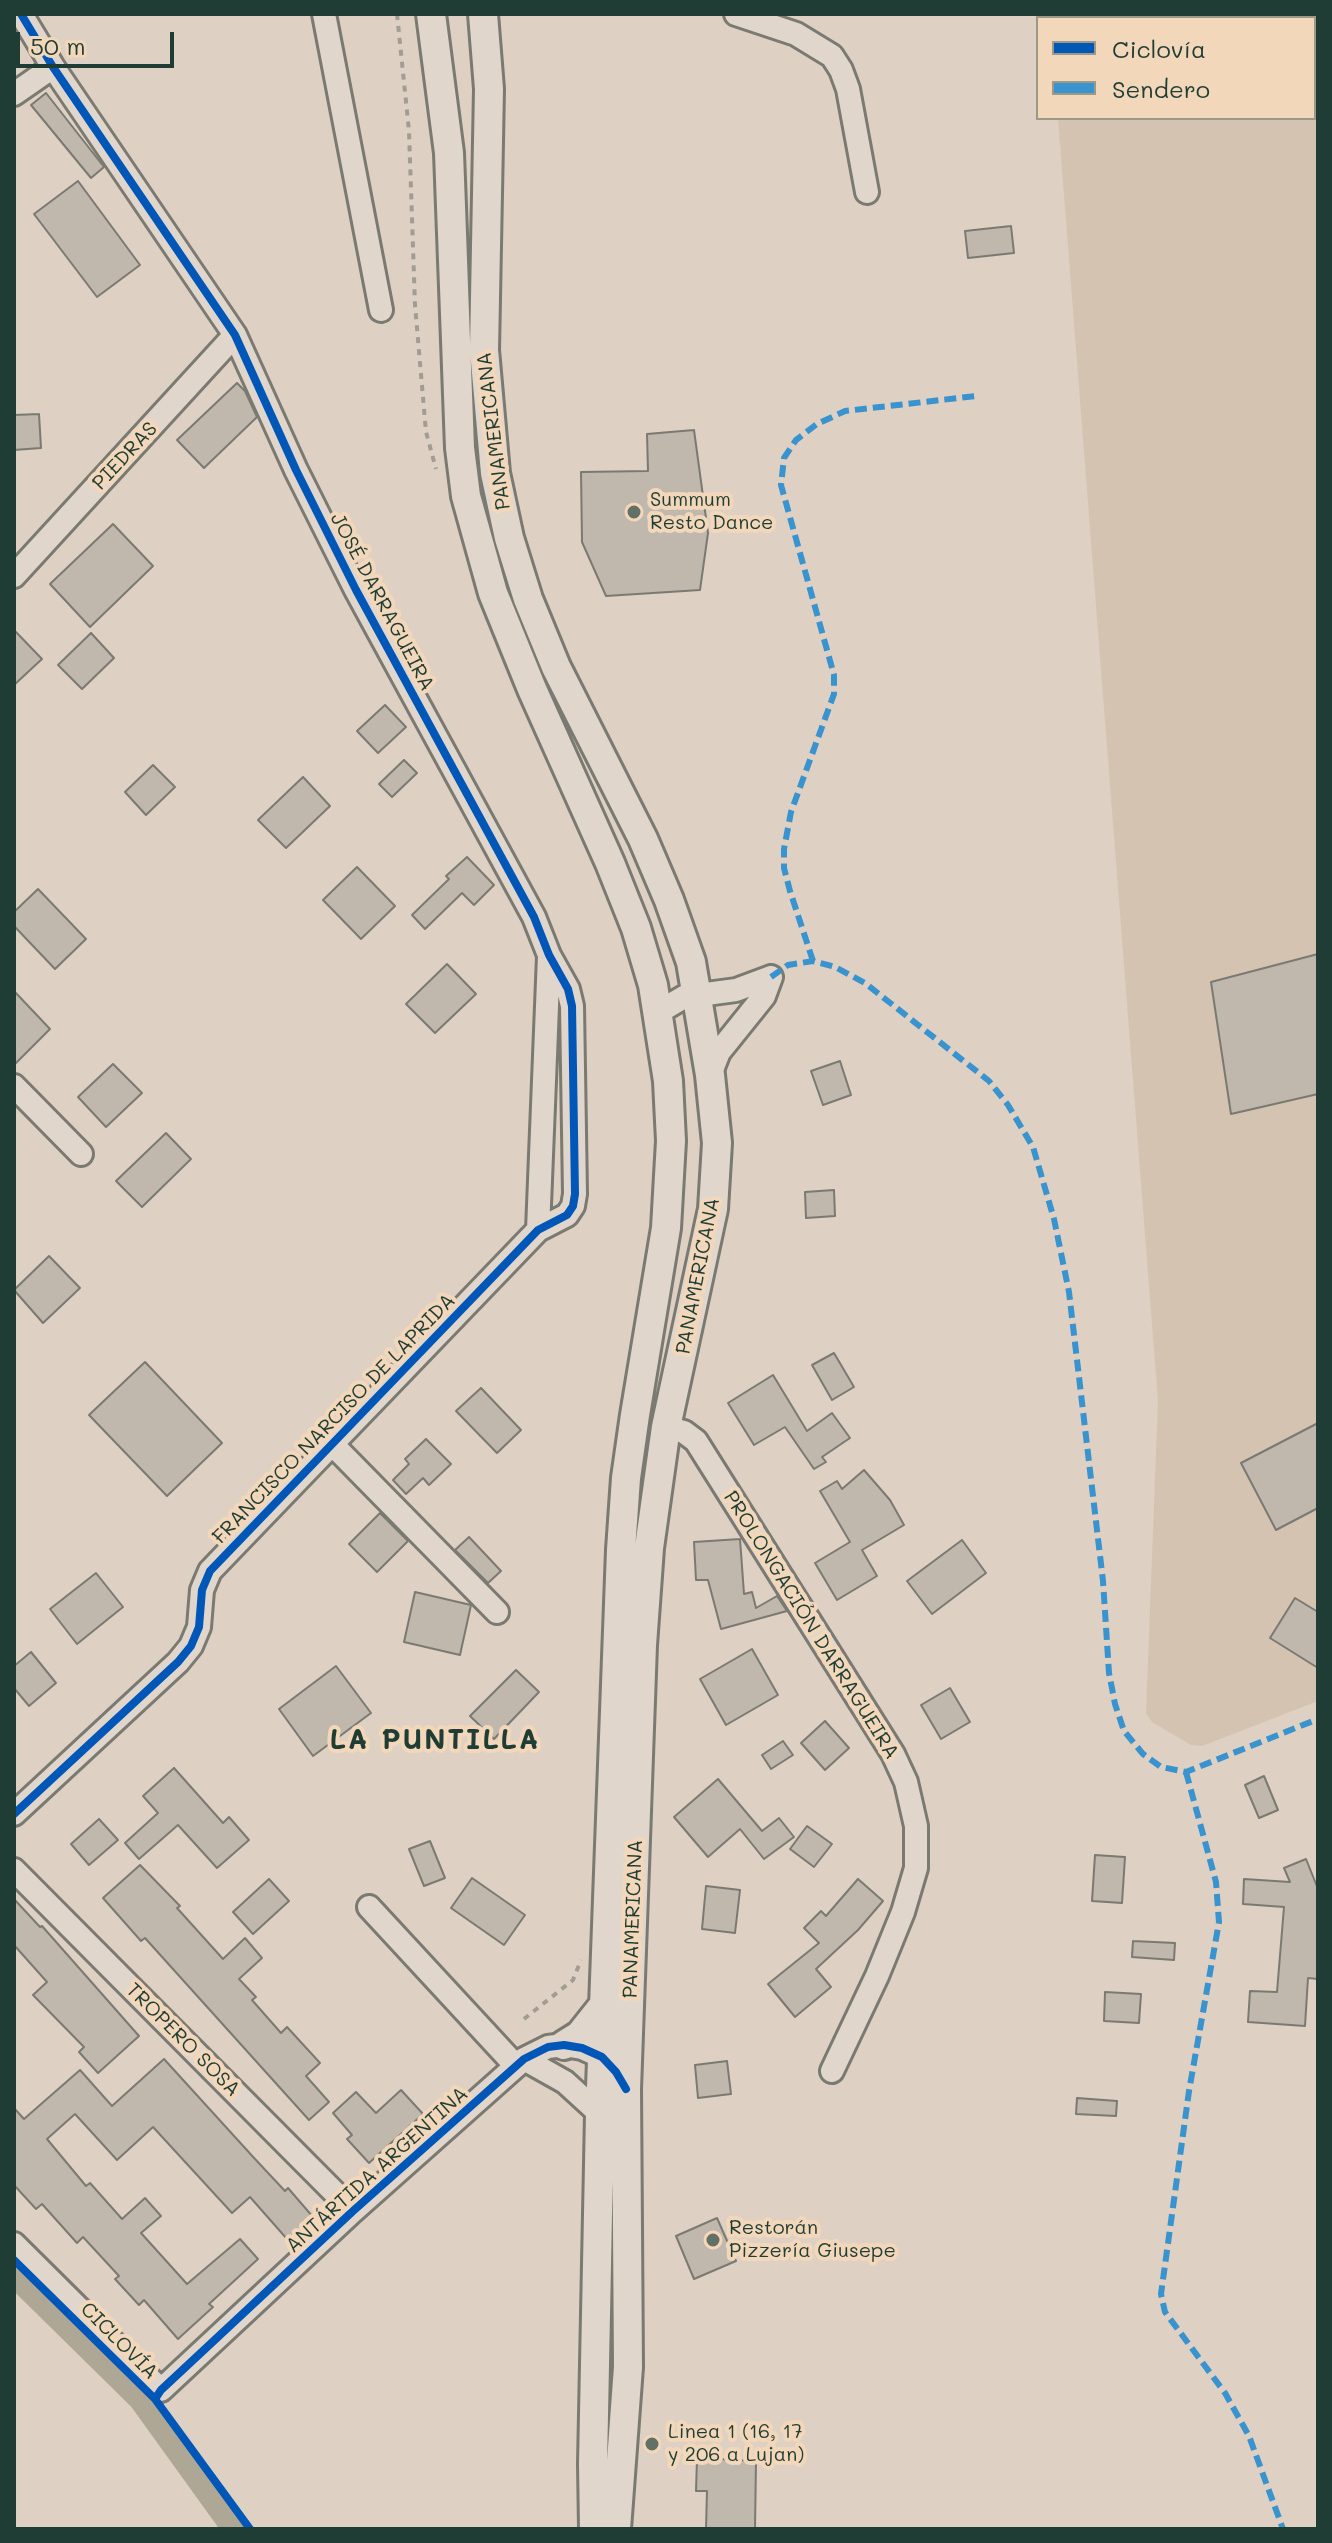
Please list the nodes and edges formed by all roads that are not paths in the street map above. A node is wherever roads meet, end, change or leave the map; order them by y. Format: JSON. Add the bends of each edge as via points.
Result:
{"nodes":[{"id":1,"x":21,"y":14,"type":"edge"},
{"id":2,"x":324,"y":14,"type":"edge"},
{"id":3,"x":431,"y":14,"type":"edge"},
{"id":4,"x":483,"y":14,"type":"edge"},
{"id":5,"x":736,"y":14,"type":"edge"},
{"id":6,"x":53,"y":67,"type":"junction"},
{"id":7,"x":14,"y":94,"type":"edge"},
{"id":8,"x":867,"y":192,"type":"dead end"},
{"id":9,"x":381,"y":310,"type":"dead end"},
{"id":10,"x":235,"y":335,"type":"junction"},
{"id":11,"x":14,"y":576,"type":"edge"},
{"id":12,"x":549,"y":955,"type":"junction"},
{"id":13,"x":698,"y":994,"type":"junction"},
{"id":14,"x":657,"y":1013,"type":"junction"},
{"id":15,"x":710,"y":1075,"type":"junction"},
{"id":16,"x":17,"y":1096,"type":"edge"},
{"id":17,"x":81,"y":1154,"type":"dead end"},
{"id":18,"x":538,"y":1230,"type":"junction"},
{"id":19,"x":666,"y":1427,"type":"junction"},
{"id":20,"x":332,"y":1444,"type":"junction"},
{"id":21,"x":497,"y":1612,"type":"dead end"},
{"id":22,"x":14,"y":1814,"type":"edge"},
{"id":23,"x":14,"y":1870,"type":"edge"},
{"id":24,"x":369,"y":1907,"type":"dead end"},
{"id":25,"x":603,"y":2006,"type":"junction"},
{"id":26,"x":564,"y":2045,"type":"junction"},
{"id":27,"x":602,"y":2057,"type":"junction"},
{"id":28,"x":520,"y":2063,"type":"junction"},
{"id":29,"x":832,"y":2071,"type":"dead end"},
{"id":30,"x":626,"y":2089,"type":"junction"},
{"id":31,"x":600,"y":2114,"type":"junction"},
{"id":32,"x":353,"y":2211,"type":"junction"},
{"id":33,"x":14,"y":2244,"type":"edge"},
{"id":34,"x":594,"y":2529,"type":"edge"},
{"id":35,"x":616,"y":2529,"type":"edge"}],
"edges":[{"from":1,"to":6,"type":"street","name":"JOSÉ DARRAGUEIRA"},
{"from":2,"to":9,"type":"street"},
{"from":3,"to":14,"type":"main road","name":"PANAMERICANA","via":[[449,153],[466,496],[504,620],[636,928]]},
{"from":4,"to":13,"type":"main road","name":"PANAMERICANA","via":[[489,89],[484,350],[495,473],[509,538],[556,667],[612,773],[669,900]]},
{"from":5,"to":8,"type":"street","via":[[796,34],[832,56],[848,89]]},
{"from":6,"to":7,"type":"street"},
{"from":6,"to":10,"type":"street","name":"JOSÉ DARRAGUEIRA"},
{"from":10,"to":11,"type":"street","name":"PIEDRAS"},
{"from":10,"to":12,"type":"street","name":"JOSÉ DARRAGUEIRA","via":[[349,577],[534,917]]},
{"from":12,"to":18,"type":"street","name":"JOSÉ DARRAGUEIRA"},
{"from":12,"to":18,"type":"street","name":"JOSÉ DARRAGUEIRA","via":[[572,1006],[575,1194],[567,1215]]},
{"from":13,"to":14,"type":"street"},
{"from":13,"to":15,"type":"main road","name":"PANAMERICANA"},
{"from":13,"to":15,"type":"street","via":[[736,990],[771,977],[764,996],[719,1052]]},
{"from":14,"to":25,"type":"main road","name":"PANAMERICANA","via":[[668,1081],[670,1185],[626,1478]]},
{"from":15,"to":19,"type":"main road","name":"PANAMERICANA","via":[[717,1143],[713,1209]]},
{"from":16,"to":17,"type":"street"},
{"from":18,"to":20,"type":"street","name":"FRANCISCO NARCISO DE LAPRIDA"},
{"from":19,"to":29,"type":"street","name":"PROLONGACIÓN DARRAGUEIRA","via":[[696,1441],[906,1782],[916,1826],[916,1868],[877,1976]]},
{"from":19,"to":30,"type":"main road","name":"PANAMERICANA","via":[[642,1645]]},
{"from":20,"to":21,"type":"street"},
{"from":20,"to":22,"type":"street","name":"FRANCISCO NARCISO DE LAPRIDA","via":[[210,1571],[202,1590],[199,1627],[178,1662]]},
{"from":23,"to":32,"type":"street","name":"TROPERO SOSA"},
{"from":24,"to":28,"type":"street"},
{"from":25,"to":26,"type":"main road","via":[[580,2035]]},
{"from":25,"to":27,"type":"main road","name":"PANAMERICANA"},
{"from":26,"to":27,"type":"street"},
{"from":26,"to":28,"type":"street","name":"ANTÁRTIDA ARGENTINA","via":[[548,2047]]},
{"from":27,"to":30,"type":"street"},
{"from":27,"to":31,"type":"main road","name":"PANAMERICANA"},
{"from":28,"to":31,"type":"street","via":[[565,2082]]},
{"from":28,"to":32,"type":"street","name":"ANTÁRTIDA ARGENTINA"},
{"from":30,"to":35,"type":"main road","name":"PANAMERICANA","via":[[628,2367]]},
{"from":31,"to":34,"type":"main road","name":"PANAMERICANA"},
{"from":32,"to":33,"type":"street","name":"ANTÁRTIDA ARGENTINA","via":[[161,2390]]}]}
